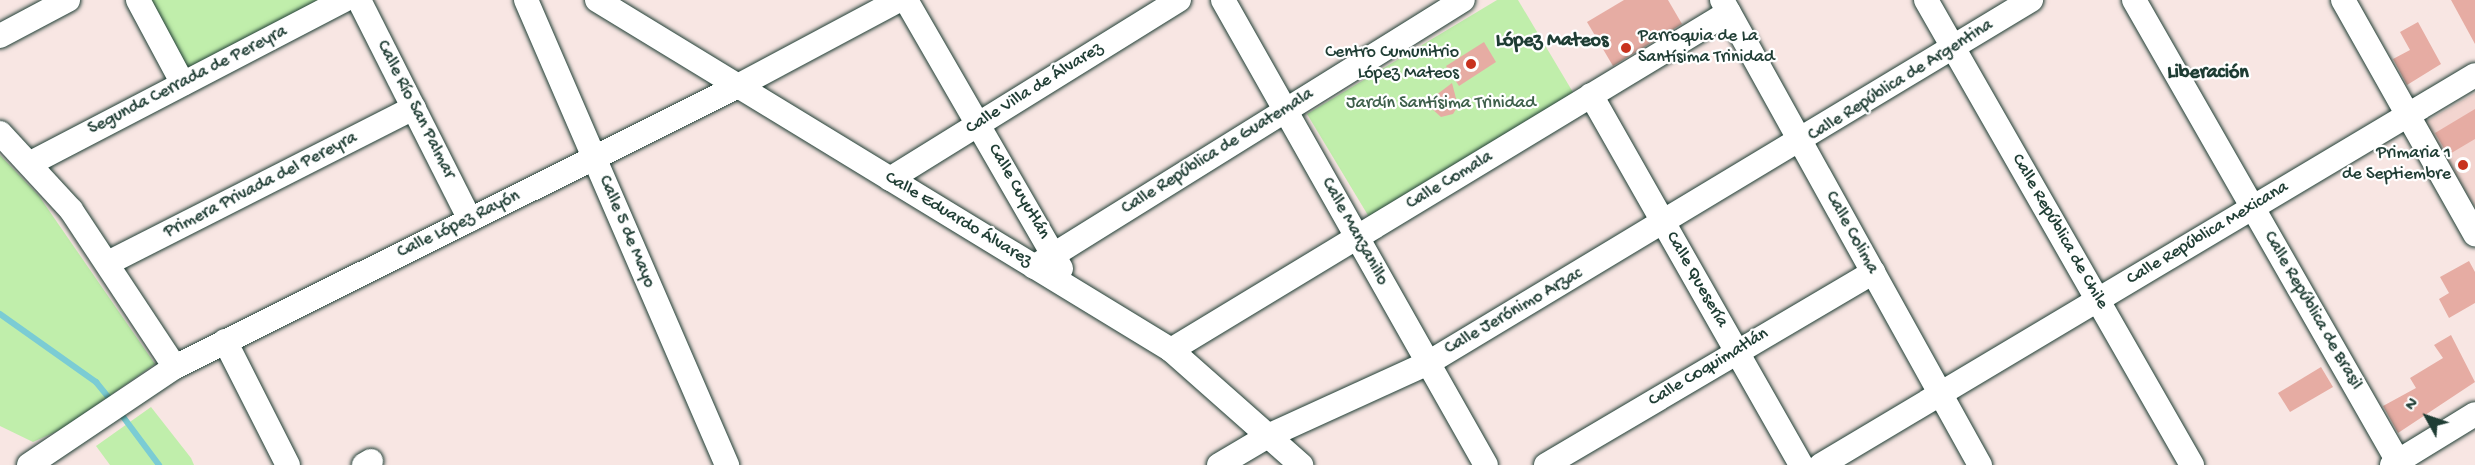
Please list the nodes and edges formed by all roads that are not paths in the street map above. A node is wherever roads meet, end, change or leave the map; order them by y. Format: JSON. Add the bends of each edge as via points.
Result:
{"nodes":[{"id":1,"x":68,"y":0,"type":"edge"},
{"id":2,"x":138,"y":0,"type":"edge"},
{"id":3,"x":344,"y":0,"type":"edge"},
{"id":4,"x":359,"y":0,"type":"edge"},
{"id":5,"x":526,"y":0,"type":"edge"},
{"id":6,"x":597,"y":0,"type":"edge"},
{"id":7,"x":899,"y":0,"type":"edge"},
{"id":8,"x":906,"y":0,"type":"edge"},
{"id":9,"x":1179,"y":0,"type":"edge"},
{"id":10,"x":1223,"y":0,"type":"edge"},
{"id":11,"x":1463,"y":0,"type":"edge"},
{"id":12,"x":1926,"y":0,"type":"edge"},
{"id":13,"x":2031,"y":0,"type":"edge"},
{"id":14,"x":2134,"y":0,"type":"edge"},
{"id":15,"x":2343,"y":0,"type":"edge"},
{"id":16,"x":1725,"y":6,"type":"edge"},
{"id":17,"x":0,"y":36,"type":"edge"},
{"id":18,"x":1954,"y":49,"type":"junction"},
{"id":19,"x":2475,"y":75,"type":"edge"},
{"id":20,"x":183,"y":84,"type":"junction"},
{"id":21,"x":738,"y":86,"type":"junction"},
{"id":22,"x":1591,"y":95,"type":"junction"},
{"id":23,"x":414,"y":108,"type":"junction"},
{"id":24,"x":1286,"y":110,"type":"junction"},
{"id":25,"x":2408,"y":114,"type":"junction"},
{"id":26,"x":978,"y":124,"type":"junction"},
{"id":27,"x":0,"y":133,"type":"edge"},
{"id":28,"x":1802,"y":143,"type":"junction"},
{"id":29,"x":594,"y":158,"type":"junction"},
{"id":30,"x":31,"y":163,"type":"junction"},
{"id":31,"x":890,"y":178,"type":"junction"},
{"id":32,"x":2253,"y":207,"type":"junction"},
{"id":33,"x":470,"y":220,"type":"junction"},
{"id":34,"x":1664,"y":224,"type":"junction"},
{"id":35,"x":2475,"y":234,"type":"edge"},
{"id":36,"x":1357,"y":237,"type":"junction"},
{"id":37,"x":1044,"y":261,"type":"junction"},
{"id":38,"x":108,"y":263,"type":"junction"},
{"id":39,"x":1873,"y":272,"type":"junction"},
{"id":40,"x":2097,"y":300,"type":"junction"},
{"id":41,"x":225,"y":341,"type":"junction"},
{"id":42,"x":1171,"y":350,"type":"junction"},
{"id":43,"x":1737,"y":352,"type":"junction"},
{"id":44,"x":1428,"y":363,"type":"junction"},
{"id":45,"x":175,"y":366,"type":"junction"},
{"id":46,"x":1940,"y":393,"type":"junction"},
{"id":47,"x":2475,"y":414,"type":"edge"},
{"id":48,"x":1268,"y":436,"type":"junction"},
{"id":49,"x":38,"y":462,"type":"edge"},
{"id":50,"x":2397,"y":464,"type":"edge"},
{"id":51,"x":288,"y":465,"type":"edge"},
{"id":52,"x":727,"y":465,"type":"edge"},
{"id":53,"x":1219,"y":465,"type":"edge"},
{"id":54,"x":1301,"y":465,"type":"edge"},
{"id":55,"x":1486,"y":465,"type":"edge"},
{"id":56,"x":1546,"y":465,"type":"edge"},
{"id":57,"x":1801,"y":465,"type":"edge"},
{"id":58,"x":1821,"y":465,"type":"edge"},
{"id":59,"x":1980,"y":465,"type":"edge"},
{"id":60,"x":2192,"y":465,"type":"edge"}],
"edges":[{"from":1,"to":17,"type":"street"},
{"from":2,"to":20,"type":"street"},
{"from":3,"to":20,"type":"street","name":"Segunda Cerrada de Pereyra"},
{"from":4,"to":23,"type":"street","name":"Calle Río San Palmar"},
{"from":5,"to":29,"type":"street","name":"Calle 5 de Mayo"},
{"from":6,"to":21,"type":"street","name":"Calle Eduardo Álvarez"},
{"from":7,"to":21,"type":"street","name":"Calle López Rayón"},
{"from":8,"to":26,"type":"street","name":"Calle Cuyutlán"},
{"from":9,"to":26,"type":"street","name":"Calle Villa de Álvarez"},
{"from":10,"to":24,"type":"street","name":"Calle Manzanillo"},
{"from":11,"to":24,"type":"street","name":"Calle República de Guatemala"},
{"from":12,"to":18,"type":"street","name":"Calle República de Chile"},
{"from":13,"to":18,"type":"street","name":"Calle República de Argentina"},
{"from":14,"to":32,"type":"street","name":"Calle República de Brasil"},
{"from":15,"to":25,"type":"street"},
{"from":16,"to":22,"type":"street","name":"Calle Comala"},
{"from":16,"to":28,"type":"street","name":"Calle Colima"},
{"from":18,"to":28,"type":"street","name":"Calle República de Argentina"},
{"from":18,"to":40,"type":"street","name":"Calle República de Chile"},
{"from":19,"to":25,"type":"street","name":"Calle República Mexicana"},
{"from":20,"to":30,"type":"street","name":"Segunda Cerrada de Pereyra"},
{"from":21,"to":29,"type":"street","name":"Calle López Rayón"},
{"from":21,"to":31,"type":"street","name":"Calle Eduardo Álvarez"},
{"from":22,"to":34,"type":"street","name":"Calle Quesería"},
{"from":22,"to":36,"type":"street","name":"Calle Comala"},
{"from":23,"to":33,"type":"street","name":"Calle Río San Palmar"},
{"from":23,"to":38,"type":"street","name":"Primera Privada del Pereyra"},
{"from":24,"to":36,"type":"street","name":"Calle Manzanillo"},
{"from":24,"to":37,"type":"street","name":"Calle República de Guatemala"},
{"from":25,"to":32,"type":"street","name":"Calle República Mexicana"},
{"from":25,"to":35,"type":"street"},
{"from":26,"to":31,"type":"street","name":"Calle Villa de Álvarez"},
{"from":26,"to":37,"type":"street","name":"Calle Cuyutlán"},
{"from":27,"to":30,"type":"street"},
{"from":28,"to":34,"type":"street","name":"Calle Jerónimo Arzac"},
{"from":28,"to":39,"type":"street","name":"Calle Colima"},
{"from":29,"to":33,"type":"street","name":"Calle López Rayón"},
{"from":29,"to":52,"type":"street","name":"Calle 5 de Mayo"},
{"from":30,"to":38,"type":"street"},
{"from":31,"to":37,"type":"street","name":"Calle Eduardo Álvarez"},
{"from":32,"to":40,"type":"street","name":"Calle República Mexicana"},
{"from":32,"to":50,"type":"street","name":"Calle República de Brasil"},
{"from":33,"to":41,"type":"street","name":"Calle López Rayón"},
{"from":34,"to":43,"type":"street","name":"Calle Quesería"},
{"from":34,"to":44,"type":"street","name":"Calle Jerónimo Arzac"},
{"from":36,"to":42,"type":"street","name":"Calle Comala"},
{"from":36,"to":44,"type":"street","name":"Calle Manzanillo"},
{"from":37,"to":42,"type":"street","name":"Calle Cuyutlán","via":[[1075,292]]},
{"from":38,"to":45,"type":"street"},
{"from":39,"to":43,"type":"street","name":"Calle Coquimatlán"},
{"from":39,"to":46,"type":"street","name":"Calle Colima"},
{"from":40,"to":46,"type":"street","name":"Calle República Mexicana"},
{"from":40,"to":60,"type":"street","name":"Calle República de Chile"},
{"from":41,"to":45,"type":"street","name":"Calle López Rayón"},
{"from":41,"to":51,"type":"street"},
{"from":42,"to":48,"type":"street"},
{"from":43,"to":56,"type":"street","name":"Calle Coquimatlán"},
{"from":43,"to":57,"type":"street","name":"Calle Quesería"},
{"from":44,"to":48,"type":"street","name":"Calle Jerónimo Arzac"},
{"from":44,"to":55,"type":"street","name":"Calle Manzanillo"},
{"from":45,"to":49,"type":"street","name":"Calle López Rayón","via":[[92,420]]},
{"from":46,"to":58,"type":"street","name":"Calle República Mexicana"},
{"from":46,"to":59,"type":"street","name":"Calle Colima"},
{"from":47,"to":50,"type":"street"},
{"from":48,"to":53,"type":"street","name":"Calle Jerónimo Arzac"},
{"from":48,"to":54,"type":"street"}]}
